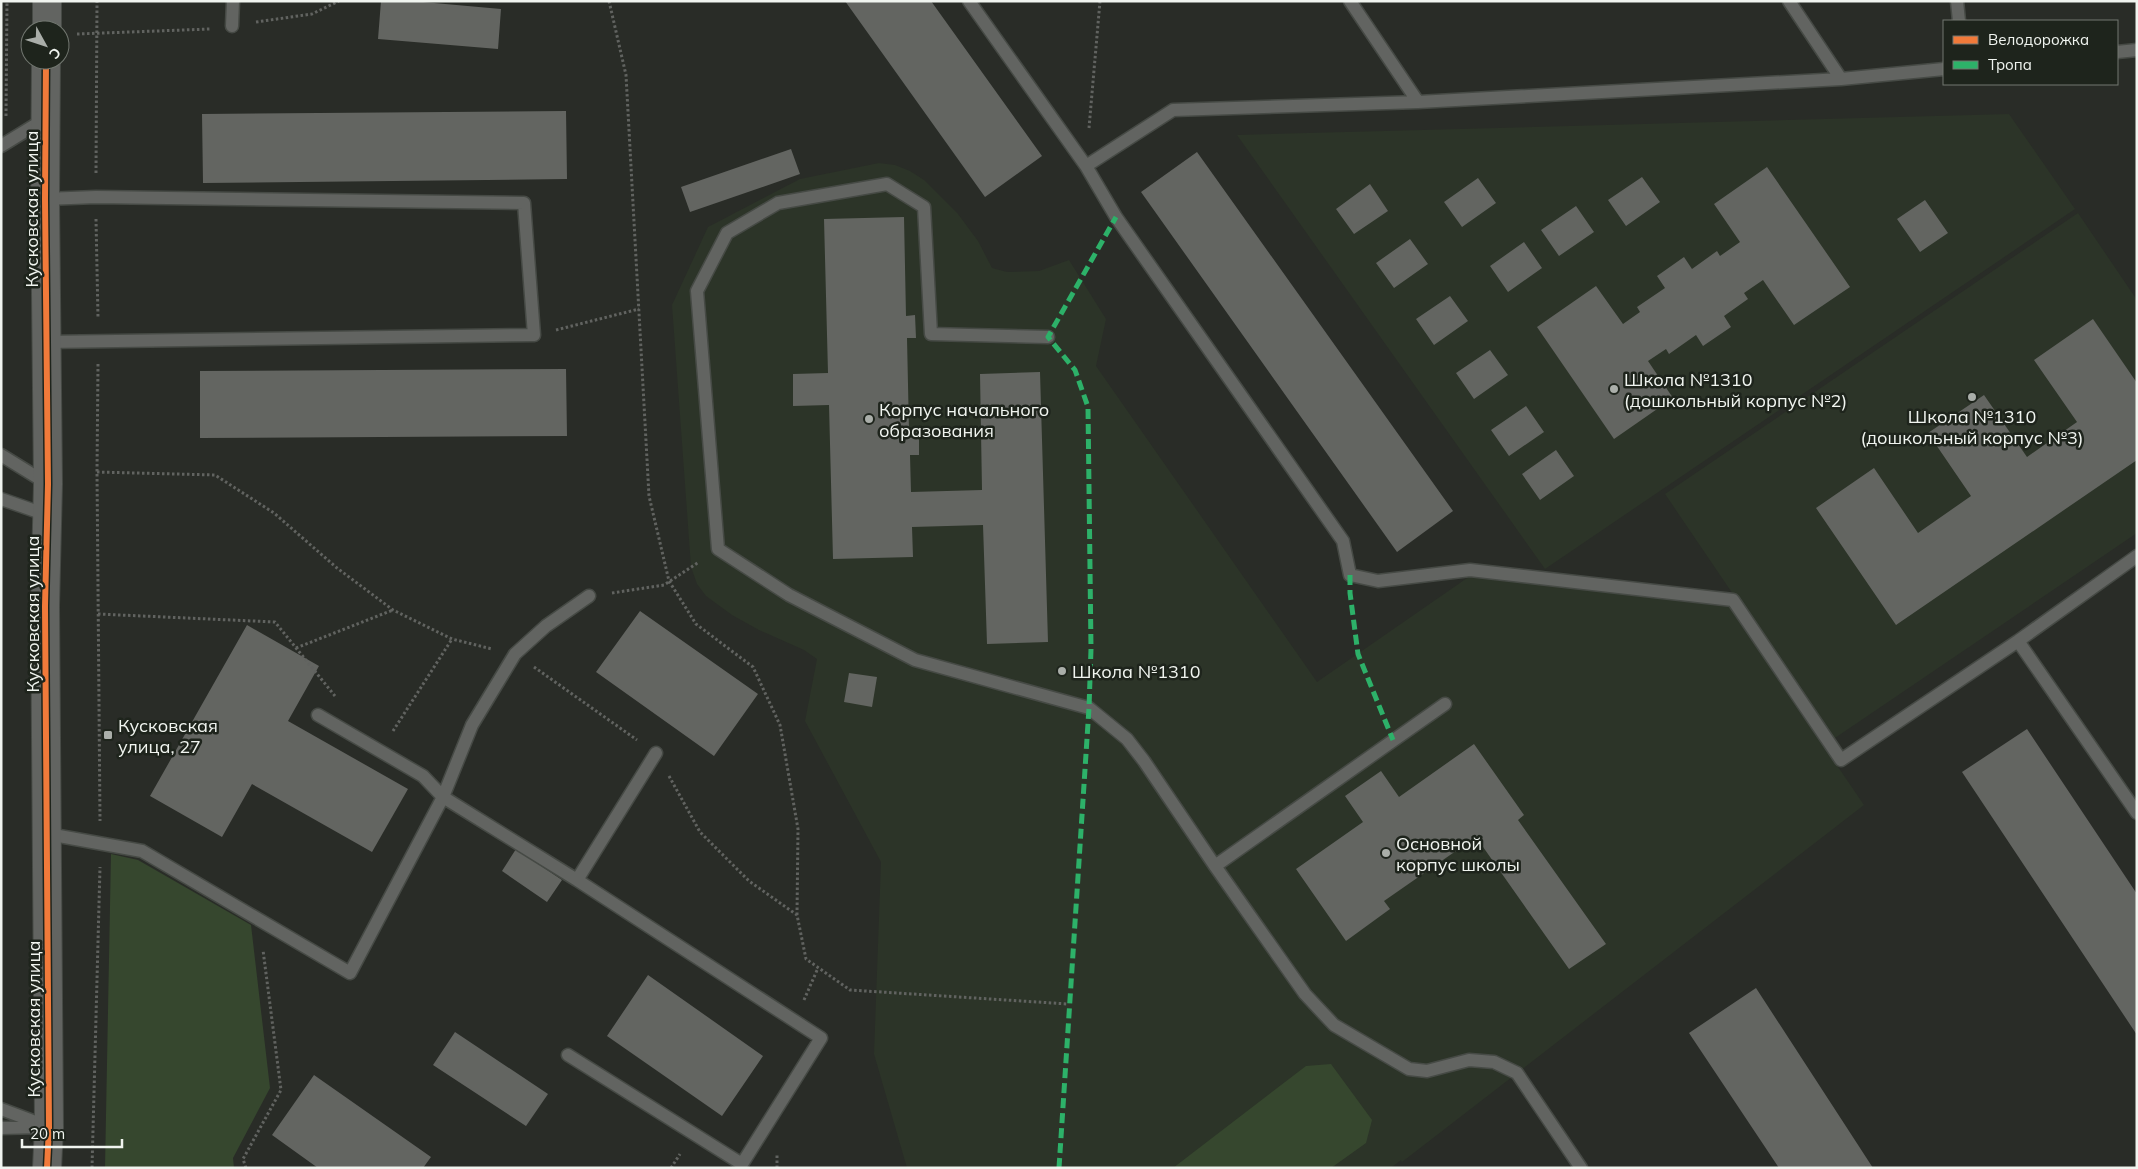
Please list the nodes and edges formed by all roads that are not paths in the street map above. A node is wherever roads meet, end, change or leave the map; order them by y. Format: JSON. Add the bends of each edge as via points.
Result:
{"nodes":[{"id":1,"x":47,"y":1,"type":"edge"},
{"id":2,"x":233,"y":1,"type":"edge"},
{"id":3,"x":969,"y":1,"type":"edge"},
{"id":4,"x":1350,"y":1,"type":"edge"},
{"id":5,"x":1788,"y":1,"type":"edge"},
{"id":6,"x":1957,"y":1,"type":"edge"},
{"id":7,"x":54,"y":20,"type":"edge"},
{"id":8,"x":1959,"y":20,"type":"edge"},
{"id":9,"x":232,"y":26,"type":"road end"},
{"id":10,"x":2137,"y":50,"type":"edge"},
{"id":11,"x":2118,"y":52,"type":"edge"},
{"id":12,"x":1943,"y":69,"type":"edge"},
{"id":13,"x":46,"y":70,"type":"edge"},
{"id":14,"x":1840,"y":79,"type":"junction"},
{"id":15,"x":1418,"y":102,"type":"junction"},
{"id":16,"x":45,"y":119,"type":"junction"},
{"id":17,"x":4,"y":144,"type":"edge"},
{"id":18,"x":1086,"y":166,"type":"junction"},
{"id":19,"x":45,"y":199,"type":"junction"},
{"id":20,"x":1048,"y":337,"type":"dead end"},
{"id":21,"x":46,"y":342,"type":"junction"},
{"id":22,"x":1,"y":454,"type":"edge"},
{"id":23,"x":48,"y":484,"type":"junction"},
{"id":24,"x":1,"y":500,"type":"edge"},
{"id":25,"x":47,"y":515,"type":"junction"},
{"id":26,"x":2137,"y":556,"type":"edge"},
{"id":27,"x":589,"y":596,"type":"road end"},
{"id":28,"x":2018,"y":641,"type":"junction"},
{"id":29,"x":1445,"y":704,"type":"dead end"},
{"id":30,"x":318,"y":715,"type":"dead end"},
{"id":31,"x":656,"y":753,"type":"road end"},
{"id":32,"x":443,"y":797,"type":"junction"},
{"id":33,"x":2137,"y":813,"type":"edge"},
{"id":34,"x":48,"y":834,"type":"junction"},
{"id":35,"x":1215,"y":866,"type":"junction"},
{"id":36,"x":577,"y":880,"type":"junction"},
{"id":37,"x":568,"y":1055,"type":"dead end"},
{"id":38,"x":1,"y":1109,"type":"edge"},
{"id":39,"x":49,"y":1127,"type":"junction"},
{"id":40,"x":1,"y":1128,"type":"edge"},
{"id":41,"x":47,"y":1168,"type":"edge"},
{"id":42,"x":1581,"y":1168,"type":"edge"}],
"edges":[{"from":1,"to":7,"type":"street"},
{"from":2,"to":9,"type":"lane"},
{"from":3,"to":18,"type":"lane"},
{"from":4,"to":15,"type":"lane"},
{"from":5,"to":14,"type":"lane"},
{"from":6,"to":8,"type":"lane"},
{"from":10,"to":11,"type":"lane"},
{"from":12,"to":14,"type":"lane"},
{"from":13,"to":16,"type":"street","name":"Кусковская улица"},
{"from":14,"to":15,"type":"lane"},
{"from":15,"to":18,"type":"lane","via":[[1173,110]]},
{"from":16,"to":17,"type":"lane"},
{"from":16,"to":19,"type":"street","name":"Кусковская улица"},
{"from":18,"to":28,"type":"lane","via":[[1116,216],[1343,541],[1350,576],[1378,581],[1470,570],[1733,600],[1841,760]]},
{"from":19,"to":21,"type":"street","name":"Кусковская улица"},
{"from":19,"to":21,"type":"lane","via":[[524,203],[534,335]]},
{"from":20,"to":35,"type":"lane","via":[[931,334],[924,207],[887,184],[778,203],[727,233],[697,291],[718,549],[789,596],[915,660],[1089,708],[1127,739]]},
{"from":21,"to":23,"type":"street","name":"Кусковская улица"},
{"from":22,"to":23,"type":"lane"},
{"from":23,"to":25,"type":"street","name":"Кусковская улица"},
{"from":24,"to":25,"type":"lane"},
{"from":25,"to":34,"type":"street","name":"Кусковская улица"},
{"from":26,"to":28,"type":"lane"},
{"from":27,"to":32,"type":"lane","via":[[546,626],[515,654],[472,725]]},
{"from":28,"to":33,"type":"lane"},
{"from":29,"to":35,"type":"lane"},
{"from":30,"to":32,"type":"lane","via":[[423,776]]},
{"from":31,"to":36,"type":"lane"},
{"from":32,"to":34,"type":"lane","via":[[350,973],[142,851]]},
{"from":32,"to":36,"type":"lane"},
{"from":34,"to":39,"type":"street","name":"Кусковская улица"},
{"from":35,"to":42,"type":"lane","via":[[1305,994],[1334,1024],[1409,1069],[1427,1071],[1469,1060],[1494,1062],[1517,1073]]},
{"from":36,"to":37,"type":"lane","via":[[821,1038],[742,1164]]},
{"from":38,"to":39,"type":"lane"},
{"from":39,"to":40,"type":"lane"},
{"from":39,"to":41,"type":"street","name":"Кусковская улица"}]}
